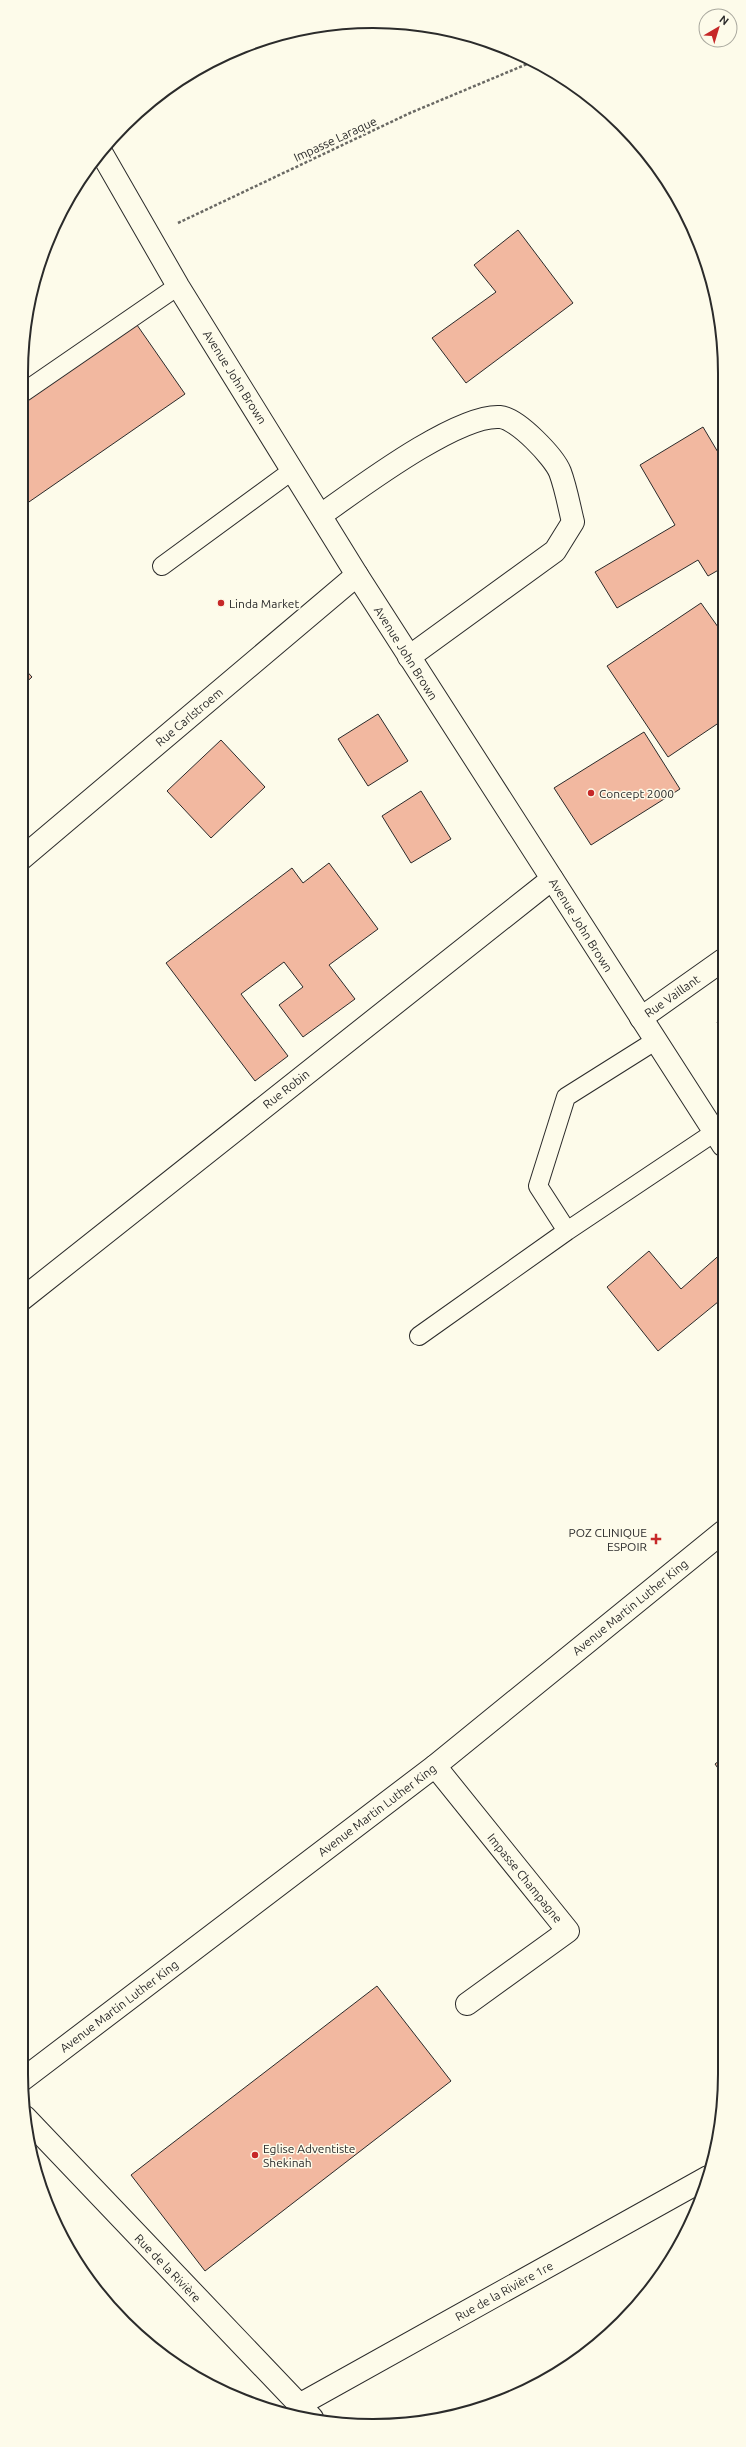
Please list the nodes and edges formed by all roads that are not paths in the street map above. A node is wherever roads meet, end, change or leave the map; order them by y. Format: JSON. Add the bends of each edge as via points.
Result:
{"nodes":[{"id":1,"x":104,"y":157,"type":"edge"},
{"id":2,"x":178,"y":286,"type":"junction"},
{"id":3,"x":28,"y":389,"type":"edge"},
{"id":4,"x":293,"y":470,"type":"junction"},
{"id":5,"x":321,"y":515,"type":"junction"},
{"id":6,"x":162,"y":566,"type":"dead end"},
{"id":7,"x":357,"y":575,"type":"junction"},
{"id":8,"x":409,"y":657,"type":"junction"},
{"id":9,"x":28,"y":852,"type":"edge"},
{"id":10,"x":552,"y":879,"type":"junction"},
{"id":11,"x":718,"y":964,"type":"edge"},
{"id":12,"x":641,"y":1018,"type":"junction"},
{"id":13,"x":655,"y":1041,"type":"junction"},
{"id":14,"x":718,"y":1137,"type":"edge"},
{"id":15,"x":718,"y":1140,"type":"edge"},
{"id":16,"x":567,"y":1232,"type":"junction"},
{"id":17,"x":28,"y":1294,"type":"edge"},
{"id":18,"x":420,"y":1336,"type":"dead end"},
{"id":19,"x":718,"y":1535,"type":"edge"},
{"id":20,"x":435,"y":1766,"type":"junction"},
{"id":21,"x":467,"y":2004,"type":"dead end"},
{"id":22,"x":28,"y":2075,"type":"edge"},
{"id":23,"x":32,"y":2124,"type":"edge"},
{"id":24,"x":701,"y":2181,"type":"edge"},
{"id":25,"x":305,"y":2412,"type":"edge"}],
"edges":[{"from":1,"to":2,"type":"street","name":"Avenue John Brown"},
{"from":2,"to":3,"type":"lane"},
{"from":2,"to":4,"type":"street","name":"Avenue John Brown"},
{"from":4,"to":5,"type":"street","name":"Avenue John Brown"},
{"from":4,"to":6,"type":"lane"},
{"from":5,"to":7,"type":"street","name":"Avenue John Brown"},
{"from":5,"to":8,"type":"street","via":[[373,478],[471,421],[501,416],[530,433],[560,471],[573,522],[555,551]]},
{"from":7,"to":8,"type":"street","name":"Avenue John Brown"},
{"from":7,"to":9,"type":"street","name":"Rue Carlstroem"},
{"from":8,"to":10,"type":"street","name":"Avenue John Brown"},
{"from":10,"to":12,"type":"street","name":"Avenue John Brown"},
{"from":10,"to":17,"type":"street","name":"Rue Robin"},
{"from":11,"to":12,"type":"street","name":"Rue Vaillant"},
{"from":12,"to":13,"type":"street","name":"Avenue John Brown"},
{"from":13,"to":14,"type":"street","name":"Avenue John Brown"},
{"from":13,"to":16,"type":"lane","via":[[566,1097],[538,1186]]},
{"from":15,"to":16,"type":"lane"},
{"from":16,"to":18,"type":"lane"},
{"from":19,"to":20,"type":"street","name":"Avenue Martin Luther King"},
{"from":20,"to":21,"type":"street","name":"Impasse Champagne","via":[[568,1931]]},
{"from":20,"to":22,"type":"street","name":"Avenue Martin Luther King"},
{"from":23,"to":25,"type":"street","name":"Rue de la Rivière"},
{"from":24,"to":25,"type":"street","name":"Rue de la Rivière 1re"}]}
